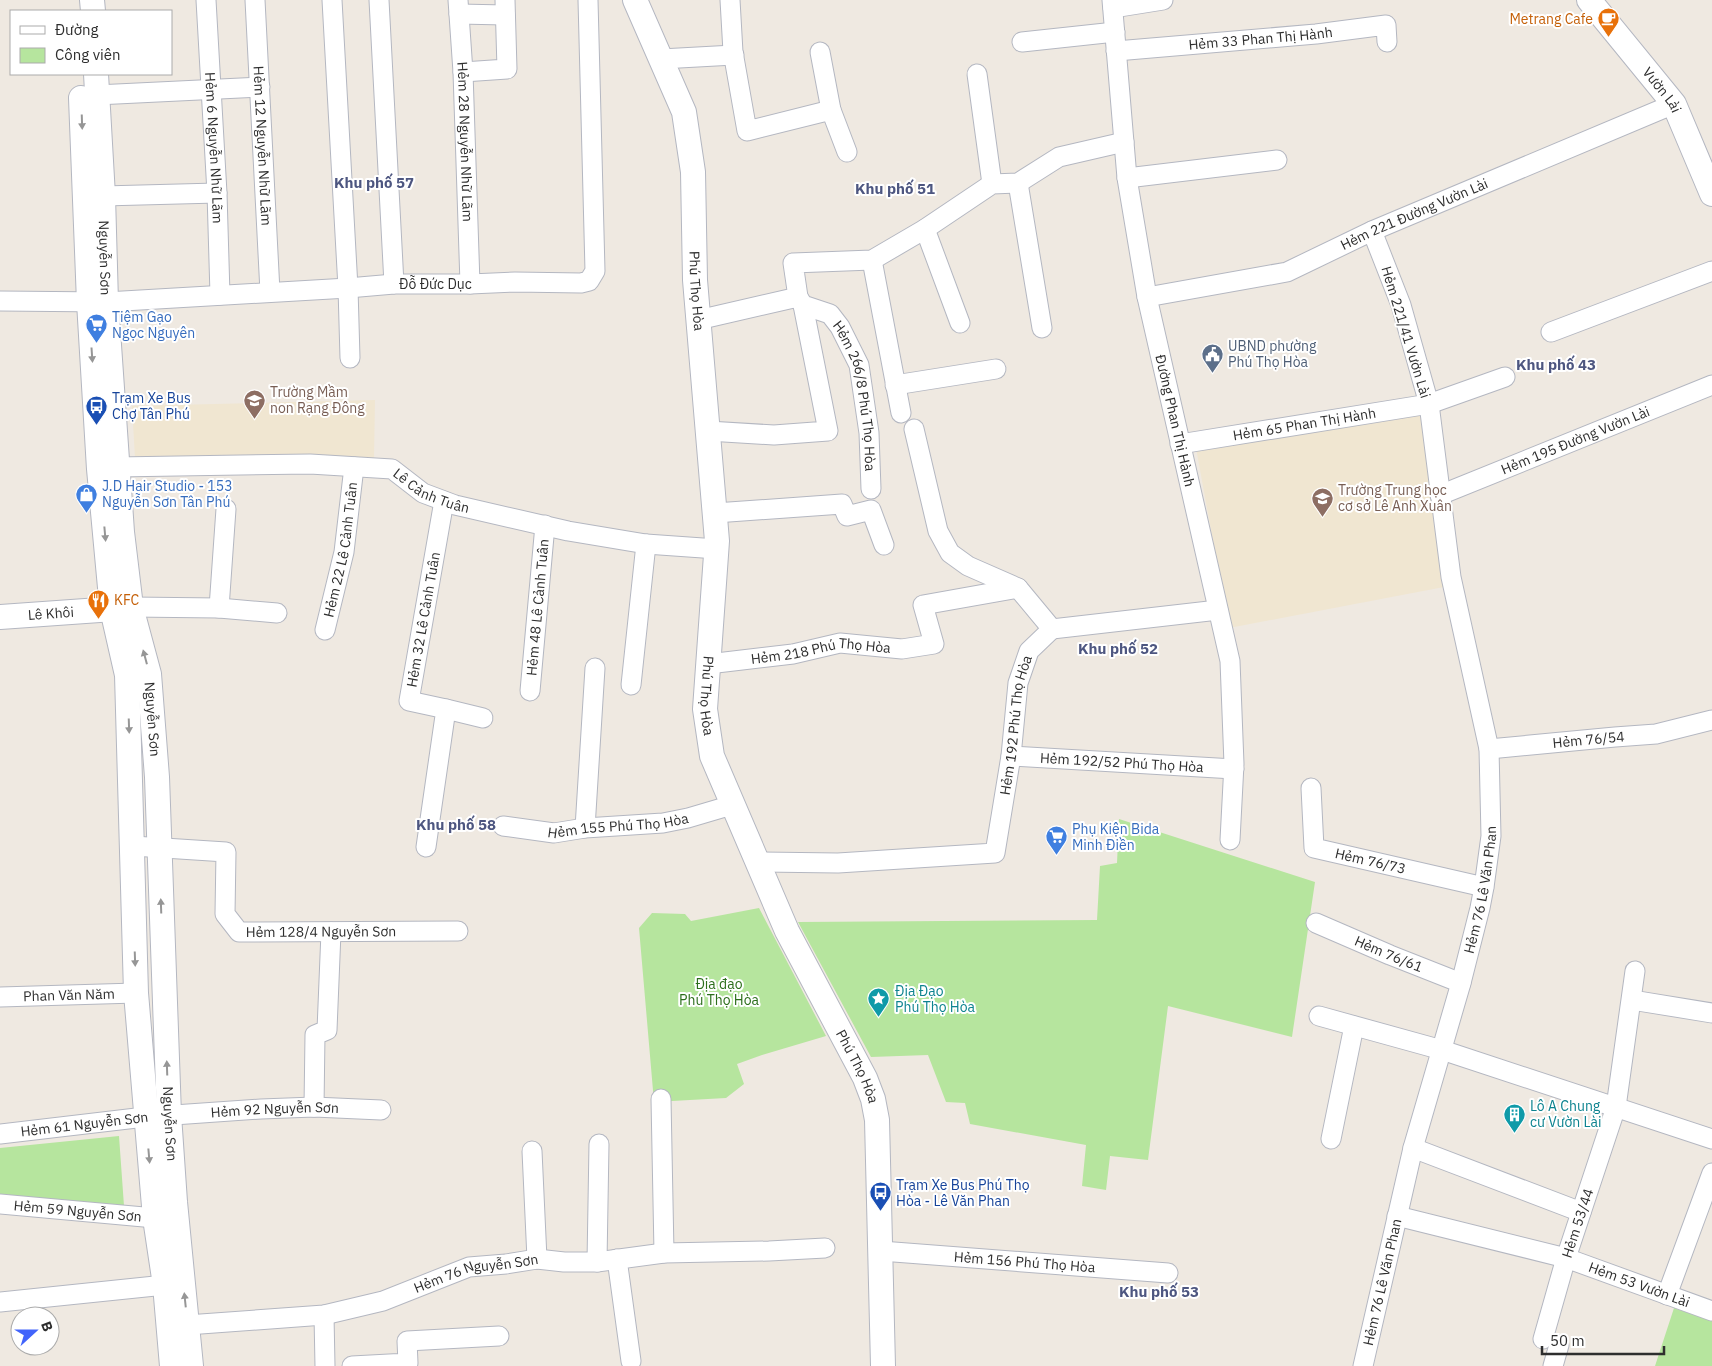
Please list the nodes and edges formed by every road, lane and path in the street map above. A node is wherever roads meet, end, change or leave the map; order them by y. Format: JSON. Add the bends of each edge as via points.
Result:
{"nodes":[{"id":1,"x":206,"y":0,"type":"edge"},
{"id":2,"x":255,"y":0,"type":"edge"},
{"id":3,"x":332,"y":0,"type":"edge"},
{"id":4,"x":379,"y":0,"type":"edge"},
{"id":5,"x":588,"y":0,"type":"edge"},
{"id":6,"x":635,"y":0,"type":"edge"},
{"id":7,"x":730,"y":0,"type":"edge"},
{"id":8,"x":1162,"y":0,"type":"edge"},
{"id":9,"x":1589,"y":0,"type":"edge"},
{"id":10,"x":1112,"y":4,"type":"edge"},
{"id":11,"x":458,"y":7,"type":"edge"},
{"id":12,"x":505,"y":7,"type":"edge"},
{"id":13,"x":1115,"y":32,"type":"junction"},
{"id":14,"x":1022,"y":42,"type":"dead end"},
{"id":15,"x":1387,"y":42,"type":"dead end"},
{"id":16,"x":1116,"y":51,"type":"junction"},
{"id":17,"x":820,"y":52,"type":"dead end"},
{"id":18,"x":734,"y":55,"type":"junction"},
{"id":19,"x":661,"y":58,"type":"junction"},
{"id":20,"x":463,"y":72,"type":"junction"},
{"id":21,"x":977,"y":74,"type":"dead end"},
{"id":22,"x":80,"y":75,"type":"edge"},
{"id":23,"x":96,"y":85,"type":"edge"},
{"id":24,"x":260,"y":87,"type":"junction"},
{"id":25,"x":211,"y":90,"type":"junction"},
{"id":26,"x":1674,"y":104,"type":"junction"},
{"id":27,"x":831,"y":110,"type":"junction"},
{"id":28,"x":1124,"y":142,"type":"junction"},
{"id":29,"x":847,"y":152,"type":"dead end"},
{"id":30,"x":1277,"y":160,"type":"dead end"},
{"id":31,"x":1127,"y":178,"type":"junction"},
{"id":32,"x":1018,"y":182,"type":"junction"},
{"id":33,"x":992,"y":184,"type":"junction"},
{"id":34,"x":217,"y":193,"type":"junction"},
{"id":35,"x":1712,"y":194,"type":"edge"},
{"id":36,"x":103,"y":196,"type":"junction"},
{"id":37,"x":925,"y":229,"type":"junction"},
{"id":38,"x":1372,"y":231,"type":"junction"},
{"id":39,"x":872,"y":260,"type":"junction"},
{"id":40,"x":1712,"y":271,"type":"edge"},
{"id":41,"x":394,"y":284,"type":"junction"},
{"id":42,"x":470,"y":284,"type":"junction"},
{"id":43,"x":348,"y":288,"type":"junction"},
{"id":44,"x":270,"y":292,"type":"junction"},
{"id":45,"x":220,"y":295,"type":"junction"},
{"id":46,"x":1148,"y":297,"type":"junction"},
{"id":47,"x":0,"y":301,"type":"edge"},
{"id":48,"x":800,"y":301,"type":"junction"},
{"id":49,"x":97,"y":302,"type":"junction"},
{"id":50,"x":698,"y":320,"type":"junction"},
{"id":51,"x":960,"y":323,"type":"dead end"},
{"id":52,"x":1042,"y":328,"type":"dead end"},
{"id":53,"x":1551,"y":332,"type":"dead end"},
{"id":54,"x":350,"y":358,"type":"dead end"},
{"id":55,"x":996,"y":369,"type":"dead end"},
{"id":56,"x":1505,"y":376,"type":"dead end"},
{"id":57,"x":895,"y":385,"type":"junction"},
{"id":58,"x":1712,"y":385,"type":"edge"},
{"id":59,"x":1429,"y":404,"type":"junction"},
{"id":60,"x":901,"y":413,"type":"dead end"},
{"id":61,"x":914,"y":429,"type":"dead end"},
{"id":62,"x":708,"y":431,"type":"junction"},
{"id":63,"x":1180,"y":444,"type":"junction"},
{"id":64,"x":354,"y":467,"type":"junction"},
{"id":65,"x":116,"y":468,"type":"junction"},
{"id":66,"x":871,"y":489,"type":"dead end"},
{"id":67,"x":1440,"y":495,"type":"junction"},
{"id":68,"x":444,"y":501,"type":"junction"},
{"id":69,"x":226,"y":509,"type":"dead end"},
{"id":70,"x":715,"y":513,"type":"junction"},
{"id":71,"x":545,"y":525,"type":"junction"},
{"id":72,"x":646,"y":544,"type":"junction"},
{"id":73,"x":884,"y":545,"type":"dead end"},
{"id":74,"x":717,"y":549,"type":"junction"},
{"id":75,"x":1018,"y":588,"type":"junction"},
{"id":76,"x":121,"y":608,"type":"junction"},
{"id":77,"x":219,"y":608,"type":"junction"},
{"id":78,"x":1218,"y":610,"type":"junction"},
{"id":79,"x":277,"y":613,"type":"dead end"},
{"id":80,"x":0,"y":617,"type":"edge"},
{"id":81,"x":325,"y":630,"type":"dead end"},
{"id":82,"x":1052,"y":630,"type":"junction"},
{"id":83,"x":708,"y":664,"type":"junction"},
{"id":84,"x":595,"y":668,"type":"dead end"},
{"id":85,"x":631,"y":685,"type":"dead end"},
{"id":86,"x":530,"y":691,"type":"dead end"},
{"id":87,"x":446,"y":709,"type":"junction"},
{"id":88,"x":483,"y":718,"type":"dead end"},
{"id":89,"x":1712,"y":720,"type":"edge"},
{"id":90,"x":1489,"y":749,"type":"junction"},
{"id":91,"x":1011,"y":756,"type":"junction"},
{"id":92,"x":1234,"y":769,"type":"junction"},
{"id":93,"x":1311,"y":788,"type":"dead end"},
{"id":94,"x":732,"y":805,"type":"junction"},
{"id":95,"x":503,"y":826,"type":"dead end"},
{"id":96,"x":584,"y":828,"type":"junction"},
{"id":97,"x":1230,"y":840,"type":"dead end"},
{"id":98,"x":133,"y":846,"type":"junction"},
{"id":99,"x":159,"y":847,"type":"junction"},
{"id":100,"x":426,"y":847,"type":"dead end"},
{"id":101,"x":757,"y":862,"type":"junction"},
{"id":102,"x":1484,"y":887,"type":"junction"},
{"id":103,"x":1316,"y":923,"type":"dead end"},
{"id":104,"x":458,"y":931,"type":"dead end"},
{"id":105,"x":331,"y":932,"type":"junction"},
{"id":106,"x":1635,"y":971,"type":"dead end"},
{"id":107,"x":1461,"y":983,"type":"junction"},
{"id":108,"x":136,"y":993,"type":"junction"},
{"id":109,"x":0,"y":997,"type":"edge"},
{"id":110,"x":1632,"y":1000,"type":"junction"},
{"id":111,"x":1712,"y":1013,"type":"edge"},
{"id":112,"x":1320,"y":1016,"type":"dead end"},
{"id":113,"x":1354,"y":1026,"type":"junction"},
{"id":114,"x":1442,"y":1050,"type":"junction"},
{"id":115,"x":661,"y":1099,"type":"dead end"},
{"id":116,"x":314,"y":1107,"type":"junction"},
{"id":117,"x":1616,"y":1107,"type":"junction"},
{"id":118,"x":381,"y":1110,"type":"dead end"},
{"id":119,"x":169,"y":1115,"type":"junction"},
{"id":120,"x":146,"y":1117,"type":"junction"},
{"id":121,"x":0,"y":1134,"type":"edge"},
{"id":122,"x":1331,"y":1139,"type":"dead end"},
{"id":123,"x":1712,"y":1139,"type":"edge"},
{"id":124,"x":599,"y":1144,"type":"dead end"},
{"id":125,"x":1413,"y":1148,"type":"junction"},
{"id":126,"x":532,"y":1151,"type":"dead end"},
{"id":127,"x":1712,"y":1173,"type":"edge"},
{"id":128,"x":0,"y":1204,"type":"edge"},
{"id":129,"x":1581,"y":1212,"type":"junction"},
{"id":130,"x":1397,"y":1216,"type":"junction"},
{"id":131,"x":155,"y":1218,"type":"junction"},
{"id":132,"x":825,"y":1248,"type":"dead end"},
{"id":133,"x":664,"y":1252,"type":"junction"},
{"id":134,"x":880,"y":1252,"type":"junction"},
{"id":135,"x":1566,"y":1258,"type":"junction"},
{"id":136,"x":537,"y":1259,"type":"junction"},
{"id":137,"x":617,"y":1259,"type":"junction"},
{"id":138,"x":597,"y":1262,"type":"junction"},
{"id":139,"x":1168,"y":1273,"type":"dead end"},
{"id":140,"x":165,"y":1285,"type":"junction"},
{"id":141,"x":1668,"y":1295,"type":"junction"},
{"id":142,"x":0,"y":1302,"type":"edge"},
{"id":143,"x":1712,"y":1311,"type":"edge"},
{"id":144,"x":324,"y":1315,"type":"junction"},
{"id":145,"x":187,"y":1325,"type":"junction"},
{"id":146,"x":500,"y":1336,"type":"dead end"},
{"id":147,"x":631,"y":1361,"type":"dead end"},
{"id":148,"x":172,"y":1366,"type":"edge"},
{"id":149,"x":191,"y":1366,"type":"edge"},
{"id":150,"x":326,"y":1366,"type":"edge"},
{"id":151,"x":352,"y":1366,"type":"edge"},
{"id":152,"x":884,"y":1366,"type":"edge"},
{"id":153,"x":1363,"y":1366,"type":"edge"},
{"id":154,"x":1553,"y":1366,"type":"edge"}],
"edges":[{"from":1,"to":25,"type":"street","name":"Hẻm 6 Nguyễn Nhữ Lãm"},
{"from":2,"to":24,"type":"street","name":"Hẻm 12 Nguyễn Nhữ Lãm"},
{"from":3,"to":43,"type":"street"},
{"from":4,"to":41,"type":"street"},
{"from":5,"to":42,"type":"street","name":"Đỗ Đức Dục","via":[[593,276],[581,283]]},
{"from":6,"to":19,"type":"street","name":"Phú Thọ Hòa"},
{"from":7,"to":18,"type":"street"},
{"from":8,"to":10,"type":"street"},
{"from":9,"to":26,"type":"street","name":"Vườn Lài"},
{"from":10,"to":13,"type":"street","name":"Đường Phan Thị Hành"},
{"from":11,"to":12,"type":"street"},
{"from":11,"to":20,"type":"street","name":"Hẻm 28 Nguyễn Nhữ Lãm"},
{"from":12,"to":20,"type":"street","via":[[508,69]]},
{"from":13,"to":14,"type":"street"},
{"from":13,"to":16,"type":"street","name":"Đường Phan Thị Hành"},
{"from":15,"to":16,"type":"street","name":"Hẻm 33 Phan Thị Hành","via":[[1386,25]]},
{"from":16,"to":28,"type":"street","name":"Đường Phan Thị Hành"},
{"from":17,"to":27,"type":"street"},
{"from":18,"to":19,"type":"street"},
{"from":18,"to":27,"type":"street","via":[[747,131]]},
{"from":19,"to":50,"type":"street","name":"Phú Thọ Hòa","via":[[684,112],[693,172]]},
{"from":20,"to":42,"type":"street","name":"Hẻm 28 Nguyễn Nhữ Lãm"},
{"from":21,"to":33,"type":"street"},
{"from":22,"to":49,"type":"street","name":"Nguyễn Sơn","one_way":true},
{"from":23,"to":25,"type":"street"},
{"from":23,"to":36,"type":"street","name":"Nguyễn Sơn"},
{"from":24,"to":25,"type":"street"},
{"from":24,"to":44,"type":"street","name":"Hẻm 12 Nguyễn Nhữ Lãm"},
{"from":25,"to":34,"type":"street","name":"Hẻm 6 Nguyễn Nhữ Lãm"},
{"from":26,"to":35,"type":"street","name":"Vườn Lài"},
{"from":26,"to":38,"type":"street","name":"Hẻm 221 Đường Vườn Lài"},
{"from":27,"to":29,"type":"street"},
{"from":28,"to":31,"type":"street","name":"Đường Phan Thị Hành"},
{"from":28,"to":32,"type":"street","via":[[1060,156]]},
{"from":30,"to":31,"type":"street"},
{"from":31,"to":46,"type":"street","name":"Đường Phan Thị Hành"},
{"from":32,"to":33,"type":"street"},
{"from":32,"to":52,"type":"street"},
{"from":33,"to":37,"type":"street"},
{"from":34,"to":36,"type":"street"},
{"from":34,"to":45,"type":"street","name":"Hẻm 6 Nguyễn Nhữ Lãm"},
{"from":36,"to":49,"type":"street","name":"Nguyễn Sơn"},
{"from":37,"to":39,"type":"street"},
{"from":37,"to":51,"type":"street"},
{"from":38,"to":46,"type":"street","name":"Hẻm 221 Đường Vườn Lài","via":[[1287,272]]},
{"from":38,"to":59,"type":"street","name":"Hẻm 221/41 Vườn Lài","via":[[1401,305]]},
{"from":39,"to":48,"type":"street","via":[[793,263]]},
{"from":39,"to":57,"type":"street"},
{"from":40,"to":53,"type":"street"},
{"from":41,"to":42,"type":"street","name":"Đỗ Đức Dục"},
{"from":41,"to":43,"type":"street","name":"Đỗ Đức Dục"},
{"from":43,"to":44,"type":"street","name":"Đỗ Đức Dục"},
{"from":43,"to":54,"type":"street"},
{"from":44,"to":45,"type":"street","name":"Đỗ Đức Dục"},
{"from":45,"to":49,"type":"street","name":"Đỗ Đức Dục"},
{"from":46,"to":63,"type":"street","name":"Đường Phan Thị Hành"},
{"from":47,"to":49,"type":"street","name":"Đỗ Đức Dục"},
{"from":48,"to":50,"type":"street"},
{"from":48,"to":62,"type":"street","via":[[828,431],[774,435]]},
{"from":48,"to":66,"type":"street","name":"Hẻm 266/8 Phú Thọ Hòa","via":[[830,314],[859,364],[869,433]]},
{"from":49,"to":65,"type":"street","name":"Nguyễn Sơn"},
{"from":49,"to":76,"type":"street","name":"Nguyễn Sơn","one_way":true,"via":[[99,469]]},
{"from":50,"to":62,"type":"street","name":"Phú Thọ Hòa"},
{"from":55,"to":57,"type":"street"},
{"from":56,"to":59,"type":"street","name":"Hẻm 65 Phan Thị Hành"},
{"from":57,"to":60,"type":"street"},
{"from":58,"to":67,"type":"street","name":"Hẻm 195 Đường Vườn Lài"},
{"from":59,"to":63,"type":"street","name":"Hẻm 65 Phan Thị Hành"},
{"from":59,"to":67,"type":"street","name":"Hẻm 76 Lê Văn Phan"},
{"from":61,"to":75,"type":"street","via":[[938,531],[950,553],[968,566]]},
{"from":62,"to":70,"type":"street","name":"Phú Thọ Hòa"},
{"from":63,"to":78,"type":"street","name":"Đường Phan Thị Hành"},
{"from":64,"to":65,"type":"street","name":"Lê Cảnh Tuân","via":[[310,464]]},
{"from":64,"to":68,"type":"street","name":"Lê Cảnh Tuân","via":[[392,469],[423,493]]},
{"from":64,"to":81,"type":"street","name":"Hẻm 22 Lê Cảnh Tuân","via":[[344,552]]},
{"from":65,"to":76,"type":"street","name":"Nguyễn Sơn","via":[[122,532]]},
{"from":67,"to":90,"type":"street","name":"Hẻm 76 Lê Văn Phan","via":[[1451,577]]},
{"from":68,"to":71,"type":"street","name":"Lê Cảnh Tuân"},
{"from":68,"to":87,"type":"street","name":"Hẻm 32 Lê Cảnh Tuân","via":[[409,701]]},
{"from":69,"to":77,"type":"street"},
{"from":70,"to":73,"type":"street","via":[[842,504],[847,516],[871,510]]},
{"from":70,"to":74,"type":"street","name":"Phú Thọ Hòa"},
{"from":71,"to":72,"type":"street","name":"Lê Cảnh Tuân"},
{"from":71,"to":86,"type":"street","name":"Hẻm 48 Lê Cảnh Tuân"},
{"from":72,"to":74,"type":"street","name":"Lê Cảnh Tuân"},
{"from":72,"to":85,"type":"street"},
{"from":74,"to":83,"type":"street","name":"Phú Thọ Hòa"},
{"from":75,"to":82,"type":"street"},
{"from":75,"to":83,"type":"street","name":"Hẻm 218 Phú Thọ Hòa","via":[[923,606],[934,644],[902,649],[840,643],[793,654]]},
{"from":76,"to":77,"type":"street"},
{"from":76,"to":80,"type":"street","name":"Lê Khôi"},
{"from":76,"to":98,"type":"street","name":"Nguyễn Sơn","one_way":true,"via":[[127,675]]},
{"from":99,"to":76,"type":"street","name":"Nguyễn Sơn","one_way":true,"via":[[158,777],[149,674]]},
{"from":77,"to":79,"type":"street"},
{"from":78,"to":82,"type":"street"},
{"from":78,"to":92,"type":"street","name":"Đường Phan Thị Hành","via":[[1230,661]]},
{"from":82,"to":91,"type":"street","name":"Hẻm 192 Phú Thọ Hòa","via":[[1029,650],[1018,683]]},
{"from":83,"to":94,"type":"street","name":"Phú Thọ Hòa","via":[[705,709],[712,756]]},
{"from":84,"to":96,"type":"street"},
{"from":87,"to":88,"type":"street","name":"Hẻm 32 Lê Cảnh Tuân"},
{"from":87,"to":100,"type":"street"},
{"from":89,"to":90,"type":"street","name":"Hẻm 76/54","via":[[1656,734]]},
{"from":90,"to":102,"type":"street","name":"Hẻm 76 Lê Văn Phan","via":[[1491,836]]},
{"from":91,"to":92,"type":"street","name":"Hẻm 192/52 Phú Thọ Hòa"},
{"from":91,"to":101,"type":"street","name":"Hẻm 192 Phú Thọ Hòa","via":[[995,853],[838,863]]},
{"from":92,"to":97,"type":"street","name":"Đường Phan Thị Hành"},
{"from":93,"to":102,"type":"street","name":"Hẻm 76/73","via":[[1314,848]]},
{"from":94,"to":96,"type":"street","name":"Hẻm 155 Phú Thọ Hòa","via":[[663,823]]},
{"from":94,"to":101,"type":"street","name":"Phú Thọ Hòa"},
{"from":95,"to":96,"type":"street","name":"Hẻm 155 Phú Thọ Hòa","via":[[554,833]]},
{"from":98,"to":99,"type":"street"},
{"from":98,"to":108,"type":"street","name":"Nguyễn Sơn","one_way":true},
{"from":99,"to":105,"type":"street","name":"Hẻm 128/4 Nguyễn Sơn","via":[[226,852],[225,914],[239,932]]},
{"from":119,"to":99,"type":"street","name":"Nguyễn Sơn","one_way":true},
{"from":101,"to":134,"type":"street","name":"Phú Thọ Hòa","via":[[796,951],[871,1091],[877,1120]]},
{"from":102,"to":107,"type":"street","name":"Hẻm 76 Lê Văn Phan"},
{"from":103,"to":107,"type":"street","name":"Hẻm 76/61"},
{"from":104,"to":105,"type":"street","name":"Hẻm 128/4 Nguyễn Sơn"},
{"from":105,"to":116,"type":"street","via":[[327,1030],[315,1035]]},
{"from":106,"to":110,"type":"street","name":"Hẻm 53/44"},
{"from":107,"to":114,"type":"street","name":"Hẻm 76 Lê Văn Phan"},
{"from":108,"to":109,"type":"street","name":"Phan Văn Năm"},
{"from":108,"to":120,"type":"street","name":"Nguyễn Sơn"},
{"from":110,"to":111,"type":"street"},
{"from":110,"to":117,"type":"street","name":"Hẻm 53/44"},
{"from":112,"to":113,"type":"street"},
{"from":113,"to":114,"type":"street"},
{"from":113,"to":122,"type":"street"},
{"from":114,"to":117,"type":"street"},
{"from":114,"to":125,"type":"street","name":"Hẻm 76 Lê Văn Phan"},
{"from":115,"to":133,"type":"street"},
{"from":116,"to":118,"type":"street","name":"Hẻm 92 Nguyễn Sơn"},
{"from":116,"to":119,"type":"street","name":"Hẻm 92 Nguyễn Sơn"},
{"from":117,"to":123,"type":"street"},
{"from":117,"to":129,"type":"street","name":"Hẻm 53/44"},
{"from":119,"to":120,"type":"street","name":"Hẻm 61 Nguyễn Sơn"},
{"from":145,"to":119,"type":"street","name":"Nguyễn Sơn","one_way":true},
{"from":120,"to":121,"type":"street","name":"Hẻm 61 Nguyễn Sơn"},
{"from":120,"to":131,"type":"street","name":"Nguyễn Sơn","one_way":true},
{"from":124,"to":138,"type":"street"},
{"from":125,"to":129,"type":"street"},
{"from":125,"to":130,"type":"street","name":"Hẻm 76 Lê Văn Phan"},
{"from":126,"to":136,"type":"street"},
{"from":127,"to":141,"type":"street"},
{"from":128,"to":131,"type":"street","name":"Hẻm 59 Nguyễn Sơn"},
{"from":129,"to":135,"type":"street","name":"Hẻm 53/44"},
{"from":130,"to":135,"type":"street","name":"Hẻm 53 Vườn Lài"},
{"from":130,"to":153,"type":"street","name":"Hẻm 76 Lê Văn Phan"},
{"from":131,"to":140,"type":"street","name":"Nguyễn Sơn"},
{"from":132,"to":133,"type":"street","name":"Hẻm 76 Nguyễn Sơn"},
{"from":133,"to":137,"type":"street","name":"Hẻm 76 Nguyễn Sơn"},
{"from":134,"to":139,"type":"street","name":"Hẻm 156 Phú Thọ Hòa"},
{"from":134,"to":152,"type":"street","name":"Phú Thọ Hòa"},
{"from":135,"to":141,"type":"street","name":"Hẻm 53 Vườn Lài"},
{"from":135,"to":154,"type":"street","name":"Hẻm 53/44","via":[[1551,1342]]},
{"from":136,"to":138,"type":"street","name":"Hẻm 76 Nguyễn Sơn"},
{"from":136,"to":144,"type":"street","name":"Hẻm 76 Nguyễn Sơn","via":[[469,1266],[383,1301]]},
{"from":137,"to":138,"type":"street","name":"Hẻm 76 Nguyễn Sơn"},
{"from":137,"to":147,"type":"street"},
{"from":140,"to":142,"type":"street"},
{"from":140,"to":148,"type":"street","name":"Nguyễn Sơn"},
{"from":141,"to":143,"type":"street","name":"Hẻm 53 Vườn Lài"},
{"from":144,"to":145,"type":"street","name":"Hẻm 76 Nguyễn Sơn"},
{"from":144,"to":150,"type":"street"},
{"from":145,"to":149,"type":"street","name":"Nguyễn Sơn"},
{"from":146,"to":151,"type":"street","via":[[407,1341],[408,1363]]}]}
